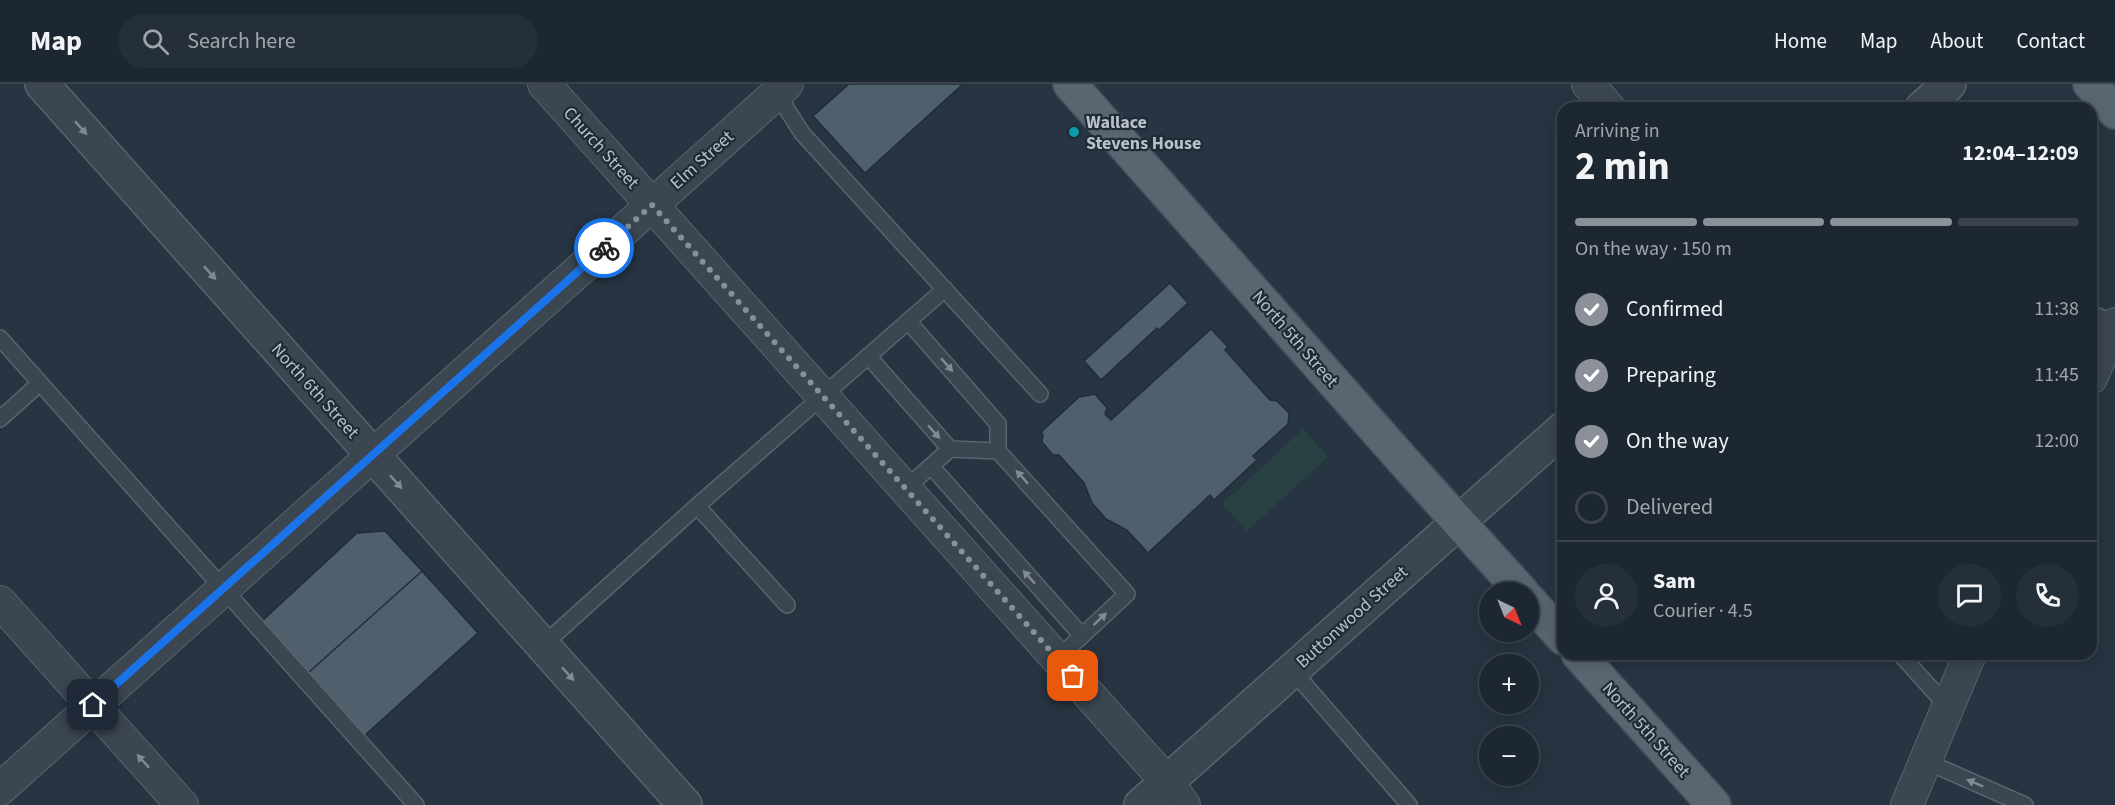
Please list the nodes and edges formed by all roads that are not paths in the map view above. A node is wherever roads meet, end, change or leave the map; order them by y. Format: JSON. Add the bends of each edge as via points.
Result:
{"nodes":[{"id":1,"x":42,"y":84,"type":"edge"},
{"id":2,"x":544,"y":84,"type":"edge"},
{"id":3,"x":1070,"y":84,"type":"edge"},
{"id":4,"x":1588,"y":84,"type":"edge"},
{"id":5,"x":1949,"y":84,"type":"edge"},
{"id":6,"x":2090,"y":84,"type":"edge"},
{"id":7,"x":778,"y":87,"type":"edge"},
{"id":8,"x":1604,"y":102,"type":"edge"},
{"id":9,"x":1929,"y":102,"type":"edge"},
{"id":10,"x":2115,"y":112,"type":"edge"},
{"id":11,"x":652,"y":205,"type":"junction"},
{"id":12,"x":945,"y":289,"type":"junction"},
{"id":13,"x":2097,"y":316,"type":"edge"},
{"id":14,"x":908,"y":321,"type":"junction"},
{"id":15,"x":2115,"y":324,"type":"edge"},
{"id":16,"x":0,"y":338,"type":"edge"},
{"id":17,"x":868,"y":356,"type":"junction"},
{"id":18,"x":2097,"y":364,"type":"edge"},
{"id":19,"x":40,"y":383,"type":"junction"},
{"id":20,"x":1040,"y":394,"type":"dead end"},
{"id":21,"x":822,"y":396,"type":"junction"},
{"id":22,"x":0,"y":419,"type":"edge"},
{"id":23,"x":1557,"y":434,"type":"edge"},
{"id":24,"x":950,"y":449,"type":"junction"},
{"id":25,"x":998,"y":451,"type":"junction"},
{"id":26,"x":372,"y":454,"type":"junction"},
{"id":27,"x":931,"y":466,"type":"junction"},
{"id":28,"x":905,"y":489,"type":"junction"},
{"id":29,"x":697,"y":507,"type":"junction"},
{"id":30,"x":1459,"y":522,"type":"junction"},
{"id":31,"x":1513,"y":582,"type":"edge"},
{"id":32,"x":223,"y":589,"type":"junction"},
{"id":33,"x":0,"y":602,"type":"edge"},
{"id":34,"x":787,"y":605,"type":"dead end"},
{"id":35,"x":1539,"y":612,"type":"edge"},
{"id":36,"x":1557,"y":631,"type":"edge"},
{"id":37,"x":1082,"y":636,"type":"junction"},
{"id":38,"x":542,"y":646,"type":"junction"},
{"id":39,"x":1057,"y":659,"type":"junction"},
{"id":40,"x":1583,"y":660,"type":"edge"},
{"id":41,"x":1905,"y":660,"type":"edge"},
{"id":42,"x":1967,"y":660,"type":"edge"},
{"id":43,"x":1292,"y":670,"type":"junction"},
{"id":44,"x":93,"y":705,"type":"junction"},
{"id":45,"x":1947,"y":706,"type":"junction"},
{"id":46,"x":1925,"y":761,"type":"junction"},
{"id":47,"x":0,"y":789,"type":"edge"},
{"id":48,"x":1175,"y":794,"type":"edge"},
{"id":49,"x":182,"y":805,"type":"edge"},
{"id":50,"x":416,"y":805,"type":"edge"},
{"id":51,"x":686,"y":805,"type":"edge"},
{"id":52,"x":1141,"y":805,"type":"edge"},
{"id":53,"x":1409,"y":805,"type":"edge"},
{"id":54,"x":1714,"y":805,"type":"edge"},
{"id":55,"x":1907,"y":805,"type":"edge"},
{"id":56,"x":2025,"y":805,"type":"edge"}],
"edges":[{"from":1,"to":26,"type":"street","name":"North 6th Street","one_way":true},
{"from":2,"to":11,"type":"street","name":"Church Street"},
{"from":3,"to":30,"type":"main road","name":"North 5th Street"},
{"from":4,"to":8,"type":"street"},
{"from":5,"to":9,"type":"street"},
{"from":6,"to":10,"type":"main road"},
{"from":7,"to":11,"type":"street","name":"Elm Street"},
{"from":7,"to":12,"type":"lane","via":[[802,133]]},
{"from":11,"to":21,"type":"street","name":"Church Street"},
{"from":11,"to":26,"type":"street","name":"Elm Street"},
{"from":12,"to":14,"type":"lane"},
{"from":12,"to":20,"type":"lane"},
{"from":13,"to":15,"type":"lane"},
{"from":14,"to":17,"type":"lane"},
{"from":14,"to":25,"type":"lane","one_way":true,"via":[[998,424]]},
{"from":15,"to":18,"type":"street"},
{"from":16,"to":19,"type":"lane"},
{"from":17,"to":21,"type":"lane"},
{"from":17,"to":24,"type":"lane","one_way":true},
{"from":19,"to":22,"type":"lane"},
{"from":19,"to":32,"type":"lane"},
{"from":21,"to":28,"type":"street","name":"Church Street"},
{"from":21,"to":29,"type":"lane"},
{"from":23,"to":30,"type":"street","name":"Buttonwood Street"},
{"from":24,"to":25,"type":"lane"},
{"from":24,"to":27,"type":"lane"},
{"from":37,"to":25,"type":"lane","one_way":true,"via":[[1128,594]]},
{"from":26,"to":32,"type":"street","name":"Elm Street"},
{"from":26,"to":38,"type":"street","name":"North 6th Street","one_way":true},
{"from":27,"to":28,"type":"lane"},
{"from":37,"to":27,"type":"lane","one_way":true},
{"from":28,"to":39,"type":"street","name":"Church Street"},
{"from":29,"to":34,"type":"lane"},
{"from":29,"to":38,"type":"lane"},
{"from":30,"to":31,"type":"main road","name":"North 5th Street"},
{"from":30,"to":43,"type":"street","name":"Buttonwood Street"},
{"from":32,"to":44,"type":"street","name":"Elm Street"},
{"from":32,"to":50,"type":"lane"},
{"from":33,"to":44,"type":"street"},
{"from":35,"to":36,"type":"main road"},
{"from":37,"to":39,"type":"lane"},
{"from":38,"to":51,"type":"street","name":"North 6th Street","one_way":true},
{"from":39,"to":48,"type":"street","name":"Church Street"},
{"from":40,"to":54,"type":"main road","name":"North 5th Street"},
{"from":41,"to":45,"type":"lane"},
{"from":42,"to":45,"type":"street"},
{"from":43,"to":48,"type":"street","name":"Buttonwood Street"},
{"from":43,"to":53,"type":"lane"},
{"from":44,"to":47,"type":"street","name":"Elm Street"},
{"from":49,"to":44,"type":"street","one_way":true},
{"from":45,"to":46,"type":"street"},
{"from":46,"to":55,"type":"street"},
{"from":56,"to":46,"type":"lane","one_way":true},
{"from":48,"to":52,"type":"street","name":"Buttonwood Street"}]}
